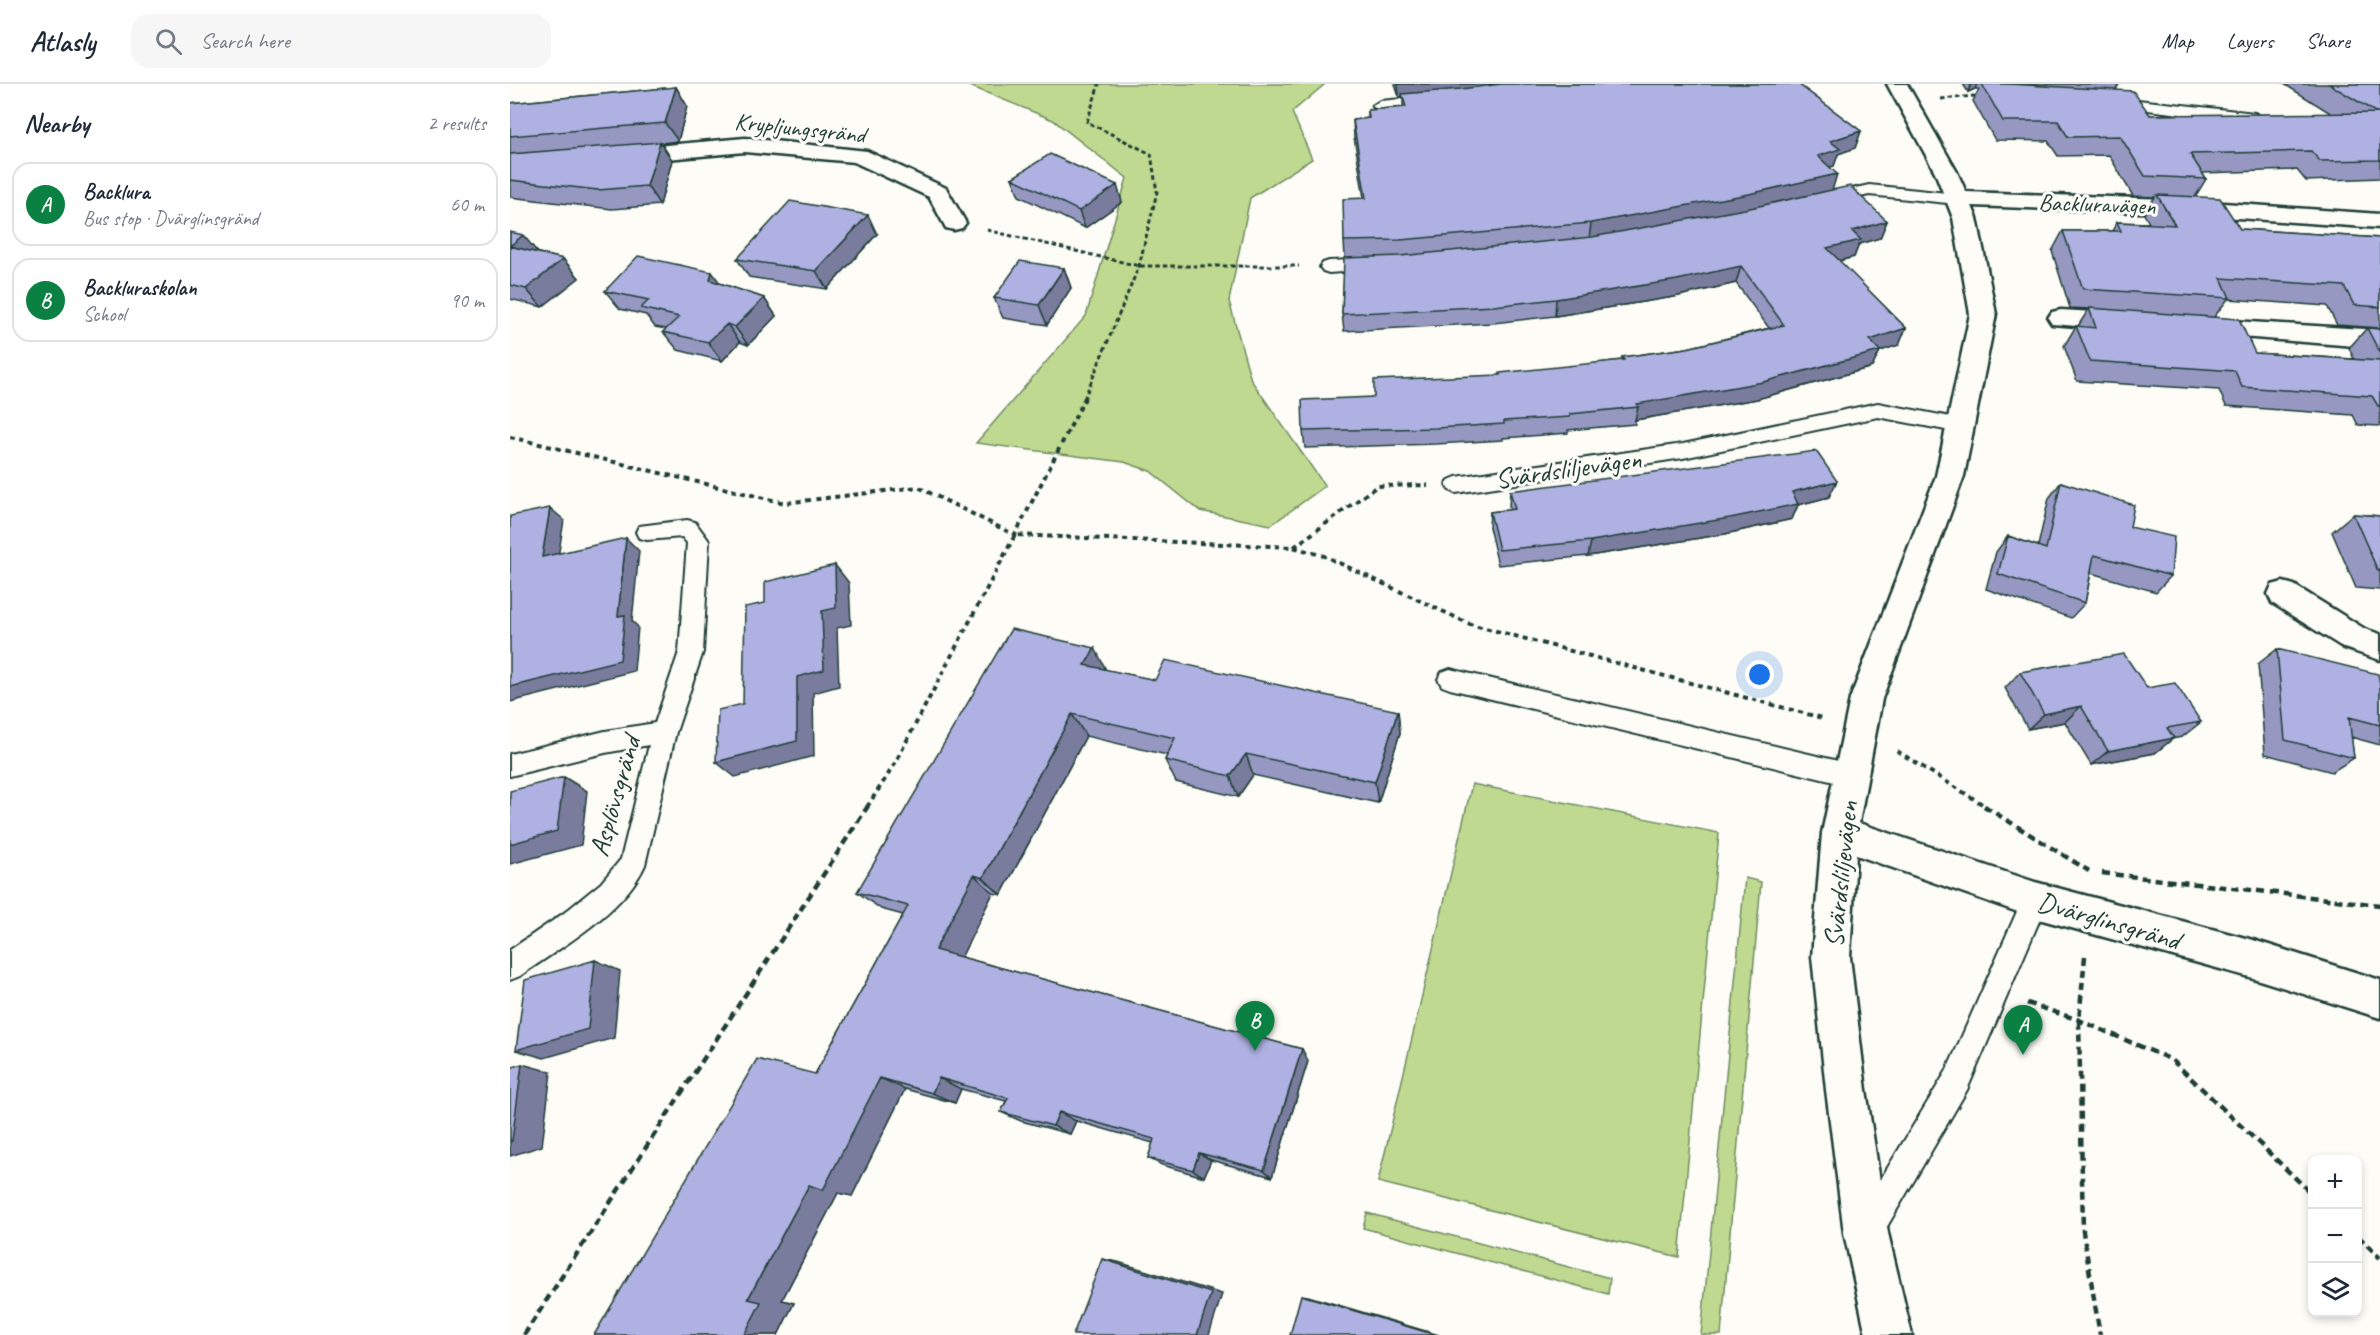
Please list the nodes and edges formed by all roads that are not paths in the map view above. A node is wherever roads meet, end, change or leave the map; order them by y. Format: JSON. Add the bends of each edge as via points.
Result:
{"nodes":[{"id":1,"x":1897,"y":84,"type":"edge"},
{"id":2,"x":2114,"y":84,"type":"edge"},
{"id":3,"x":1449,"y":100,"type":"edge"},
{"id":4,"x":2097,"y":101,"type":"edge"},
{"id":5,"x":2130,"y":104,"type":"junction"},
{"id":6,"x":1380,"y":106,"type":"dead end"},
{"id":7,"x":2264,"y":119,"type":"edge"},
{"id":8,"x":604,"y":157,"type":"edge"},
{"id":9,"x":1957,"y":199,"type":"junction"},
{"id":10,"x":1813,"y":203,"type":"edge"},
{"id":11,"x":2380,"y":221,"type":"edge"},
{"id":12,"x":954,"y":222,"type":"road end"},
{"id":13,"x":1389,"y":265,"type":"edge"},
{"id":14,"x":1329,"y":267,"type":"road end"},
{"id":15,"x":2061,"y":318,"type":"dead end"},
{"id":16,"x":2380,"y":339,"type":"edge"},
{"id":17,"x":1961,"y":426,"type":"junction"},
{"id":18,"x":1456,"y":485,"type":"road end"},
{"id":19,"x":647,"y":532,"type":"dead end"},
{"id":20,"x":2283,"y":594,"type":"dead end"},
{"id":21,"x":2380,"y":647,"type":"edge"},
{"id":22,"x":1450,"y":680,"type":"dead end"},
{"id":23,"x":664,"y":732,"type":"junction"},
{"id":24,"x":510,"y":765,"type":"edge"},
{"id":25,"x":1851,"y":776,"type":"junction"},
{"id":26,"x":1840,"y":833,"type":"junction"},
{"id":27,"x":2035,"y":900,"type":"junction"},
{"id":28,"x":510,"y":966,"type":"edge"},
{"id":29,"x":2380,"y":999,"type":"edge"},
{"id":30,"x":1866,"y":1233,"type":"junction"},
{"id":31,"x":1889,"y":1335,"type":"edge"}],
"edges":[{"from":1,"to":9,"type":"street","name":"Svärdsliljevägen"},
{"from":2,"to":5,"type":"lane"},
{"from":3,"to":6,"type":"lane"},
{"from":4,"to":5,"type":"lane"},
{"from":5,"to":7,"type":"lane"},
{"from":8,"to":12,"type":"street","name":"Krypljungsgränd","via":[[745,145],[859,156],[938,193]]},
{"from":9,"to":10,"type":"lane","via":[[1869,190]]},
{"from":9,"to":11,"type":"street","name":"Backluravägen","via":[[2166,206]]},
{"from":9,"to":17,"type":"street","name":"Svärdsliljevägen","via":[[1965,218],[1983,314]]},
{"from":13,"to":14,"type":"lane"},
{"from":15,"to":16,"type":"street"},
{"from":17,"to":18,"type":"lane","name":"Svärdsliljevägen","via":[[1878,410],[1683,452]]},
{"from":17,"to":25,"type":"street","name":"Svärdsliljevägen","via":[[1950,476],[1866,699]]},
{"from":19,"to":23,"type":"lane","name":"Asplövsgränd","via":[[687,528],[698,541],[690,652]]},
{"from":20,"to":21,"type":"street","via":[[2355,639]]},
{"from":22,"to":25,"type":"lane"},
{"from":23,"to":24,"type":"lane","name":"Asplövsgränd"},
{"from":23,"to":28,"type":"lane","name":"Asplövsgränd","via":[[632,864],[610,892]]},
{"from":25,"to":26,"type":"street","name":"Svärdsliljevägen"},
{"from":26,"to":27,"type":"street","name":"Dvärglinsgränd"},
{"from":26,"to":30,"type":"street","name":"Svärdsliljevägen","via":[[1831,957]]},
{"from":27,"to":29,"type":"street","name":"Dvärglinsgränd","via":[[2253,959]]},
{"from":27,"to":30,"type":"lane","via":[[1957,1080]]},
{"from":30,"to":31,"type":"street","name":"Svärdsliljevägen"}]}
